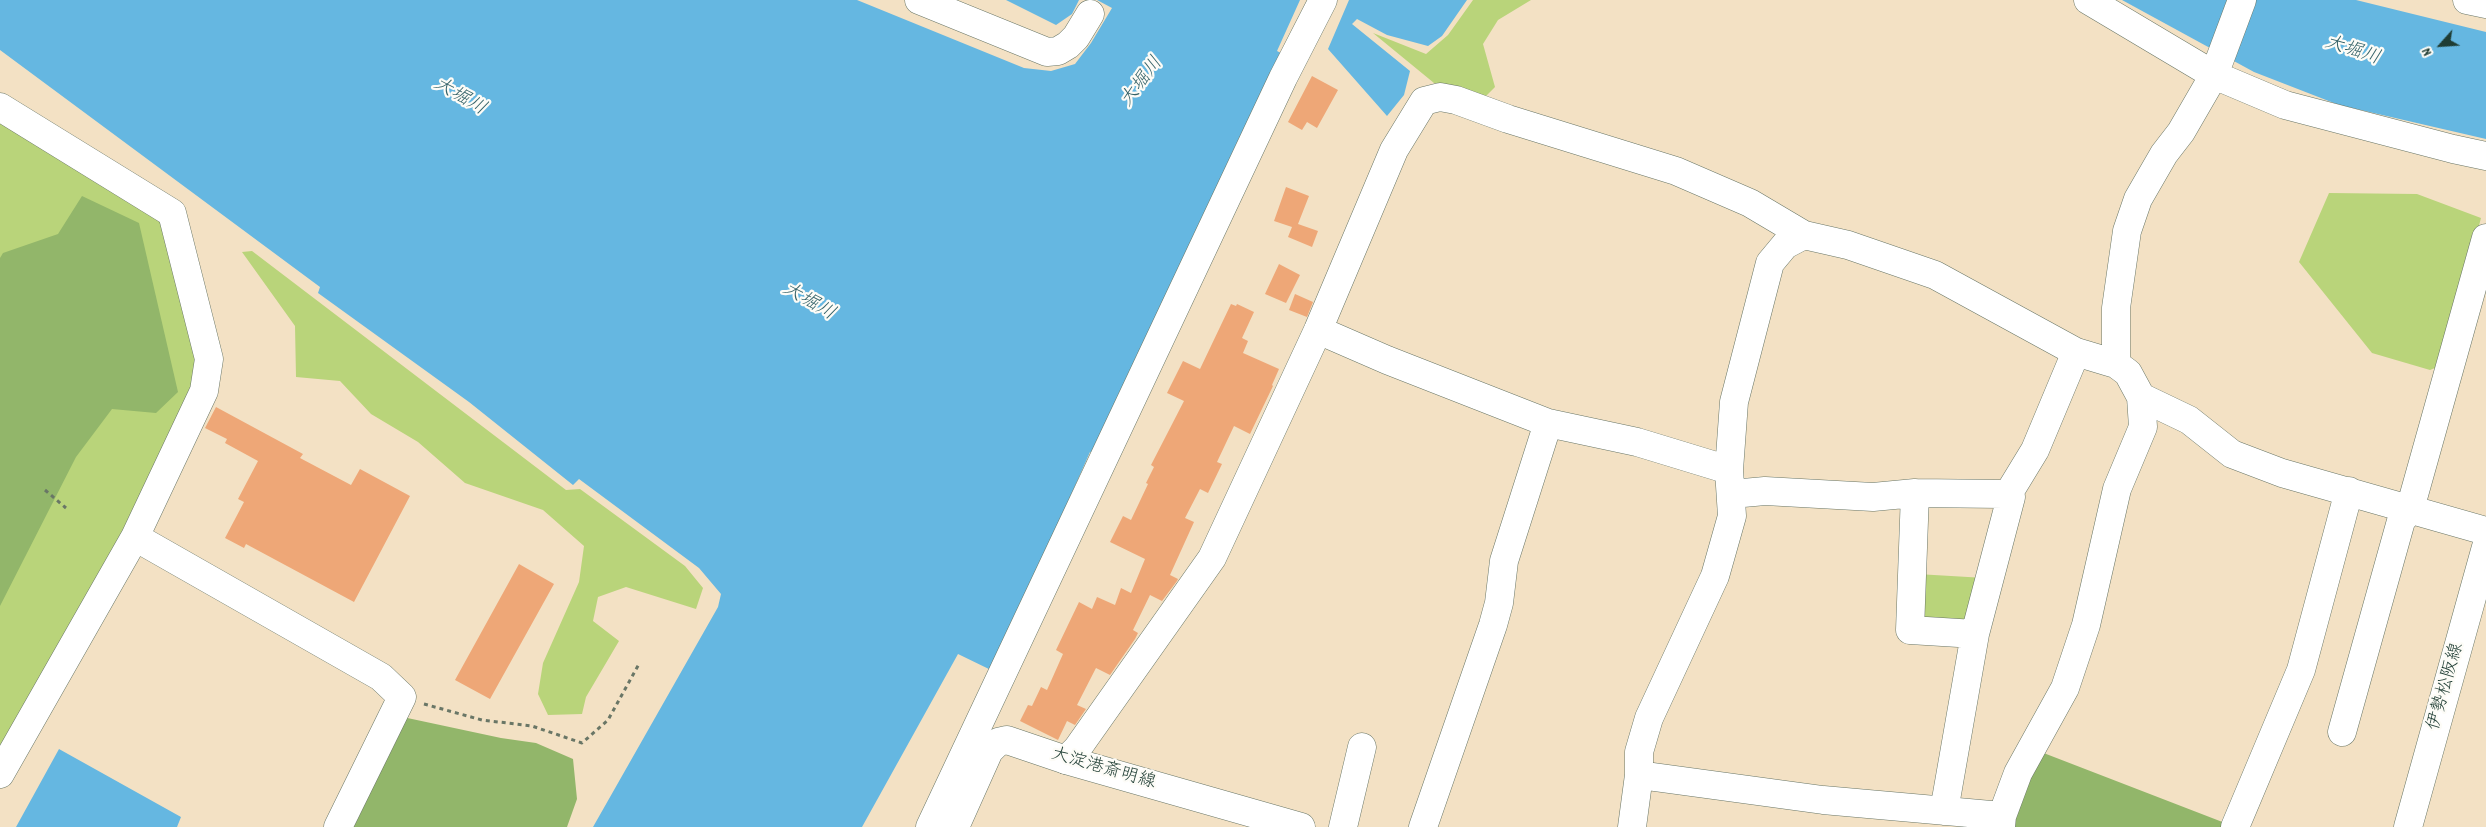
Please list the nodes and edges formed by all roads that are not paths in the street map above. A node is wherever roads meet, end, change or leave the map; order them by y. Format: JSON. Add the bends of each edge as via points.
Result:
{"nodes":[{"id":1,"x":919,"y":0,"type":"edge"},
{"id":2,"x":1323,"y":0,"type":"edge"},
{"id":3,"x":2088,"y":0,"type":"edge"},
{"id":4,"x":2242,"y":0,"type":"edge"},
{"id":5,"x":2467,"y":0,"type":"edge"},
{"id":6,"x":2486,"y":4,"type":"edge"},
{"id":7,"x":1090,"y":14,"type":"dead end"},
{"id":8,"x":2214,"y":75,"type":"junction"},
{"id":9,"x":0,"y":107,"type":"edge"},
{"id":10,"x":2486,"y":156,"type":"edge"},
{"id":11,"x":1804,"y":235,"type":"junction"},
{"id":12,"x":2486,"y":238,"type":"edge"},
{"id":13,"x":1318,"y":330,"type":"junction"},
{"id":14,"x":2076,"y":352,"type":"junction"},
{"id":15,"x":2116,"y":364,"type":"junction"},
{"id":16,"x":2141,"y":397,"type":"junction"},
{"id":17,"x":1548,"y":423,"type":"junction"},
{"id":18,"x":1730,"y":482,"type":"junction"},
{"id":19,"x":2010,"y":491,"type":"junction"},
{"id":20,"x":2348,"y":492,"type":"junction"},
{"id":21,"x":1915,"y":493,"type":"junction"},
{"id":22,"x":2410,"y":509,"type":"junction"},
{"id":23,"x":2486,"y":531,"type":"edge"},
{"id":24,"x":135,"y":537,"type":"junction"},
{"id":25,"x":2486,"y":547,"type":"edge"},
{"id":26,"x":1975,"y":634,"type":"junction"},
{"id":27,"x":2342,"y":732,"type":"dead end"},
{"id":28,"x":1362,"y":747,"type":"dead end"},
{"id":29,"x":1066,"y":760,"type":"junction"},
{"id":30,"x":0,"y":774,"type":"edge"},
{"id":31,"x":1639,"y":775,"type":"junction"},
{"id":32,"x":1944,"y":811,"type":"junction"},
{"id":33,"x":2002,"y":822,"type":"edge"},
{"id":34,"x":1285,"y":825,"type":"edge"},
{"id":35,"x":338,"y":827,"type":"edge"},
{"id":36,"x":930,"y":827,"type":"edge"},
{"id":37,"x":955,"y":827,"type":"edge"},
{"id":38,"x":1343,"y":827,"type":"edge"},
{"id":39,"x":1423,"y":827,"type":"edge"},
{"id":40,"x":1632,"y":827,"type":"edge"},
{"id":41,"x":2235,"y":827,"type":"edge"},
{"id":42,"x":2408,"y":827,"type":"edge"}],
"edges":[{"from":1,"to":7,"type":"street","via":[[1047,52],[1058,51],[1068,45]]},
{"from":2,"to":36,"type":"street","via":[[1283,78]]},
{"from":3,"to":8,"type":"street"},
{"from":4,"to":8,"type":"street"},
{"from":5,"to":6,"type":"street"},
{"from":8,"to":10,"type":"street","via":[[2285,104]]},
{"from":8,"to":15,"type":"street","via":[[2138,200],[2127,231],[2116,308]]},
{"from":9,"to":24,"type":"street","via":[[172,213],[208,359],[204,391]]},
{"from":11,"to":13,"type":"street","via":[[1750,203],[1676,171],[1508,120],[1456,100],[1431,98],[1416,111],[1394,150]]},
{"from":11,"to":14,"type":"street","via":[[1848,245],[1935,276]]},
{"from":11,"to":18,"type":"street","via":[[1785,245],[1770,263],[1734,402]]},
{"from":12,"to":22,"type":"street"},
{"from":13,"to":17,"type":"street"},
{"from":13,"to":29,"type":"street","via":[[1212,558]]},
{"from":14,"to":15,"type":"street"},
{"from":14,"to":19,"type":"street","via":[[2039,442]]},
{"from":15,"to":16,"type":"street","via":[[2128,373]]},
{"from":16,"to":20,"type":"street","via":[[2189,420],[2232,454]]},
{"from":16,"to":33,"type":"street","via":[[2143,427],[2116,489],[2086,625],[2065,688],[2018,773]]},
{"from":17,"to":18,"type":"street","via":[[1637,442]]},
{"from":17,"to":39,"type":"street","via":[[1504,560],[1493,625]]},
{"from":18,"to":21,"type":"street","via":[[1765,492],[1873,497]]},
{"from":18,"to":31,"type":"street","via":[[1732,516],[1715,576],[1649,718],[1639,752]]},
{"from":19,"to":21,"type":"street","via":[[2003,494]]},
{"from":19,"to":26,"type":"street"},
{"from":20,"to":22,"type":"street"},
{"from":20,"to":41,"type":"street","via":[[2301,670]]},
{"from":21,"to":26,"type":"street","via":[[1910,630]]},
{"from":22,"to":23,"type":"street"},
{"from":22,"to":27,"type":"street","via":[[2401,521]]},
{"from":24,"to":30,"type":"street"},
{"from":24,"to":35,"type":"street","via":[[381,677],[402,698]]},
{"from":25,"to":42,"type":"street","name":"伊勢松阪線"},
{"from":26,"to":32,"type":"street"},
{"from":28,"to":38,"type":"street"},
{"from":29,"to":34,"type":"street","name":"大淀港斎明線"},
{"from":29,"to":37,"type":"street","name":"大淀港斎明線","via":[[1007,740],[998,742],[990,751]]},
{"from":31,"to":32,"type":"street","via":[[1823,800]]},
{"from":31,"to":40,"type":"street"},
{"from":32,"to":33,"type":"street"}]}
